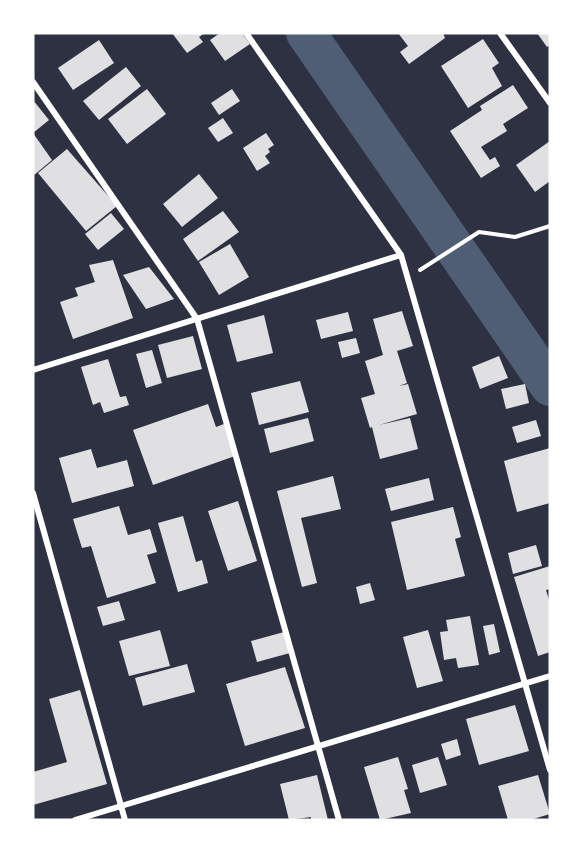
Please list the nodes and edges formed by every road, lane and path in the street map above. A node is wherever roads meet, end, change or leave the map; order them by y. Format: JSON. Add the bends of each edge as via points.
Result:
{"nodes":[{"id":1,"x":246,"y":33,"type":"edge"},
{"id":2,"x":500,"y":33,"type":"edge"},
{"id":3,"x":33,"y":82,"type":"edge"},
{"id":4,"x":550,"y":103,"type":"edge"},
{"id":5,"x":550,"y":226,"type":"edge"},
{"id":6,"x":401,"y":255,"type":"junction"},
{"id":7,"x":428,"y":265,"type":"dead end"},
{"id":8,"x":197,"y":320,"type":"junction"},
{"id":9,"x":33,"y":370,"type":"edge"},
{"id":10,"x":33,"y":493,"type":"edge"},
{"id":11,"x":550,"y":676,"type":"edge"},
{"id":12,"x":526,"y":683,"type":"junction"},
{"id":13,"x":319,"y":748,"type":"junction"},
{"id":14,"x":550,"y":770,"type":"edge"},
{"id":15,"x":122,"y":807,"type":"junction"},
{"id":16,"x":75,"y":820,"type":"edge"},
{"id":17,"x":125,"y":820,"type":"edge"},
{"id":18,"x":339,"y":820,"type":"edge"}],
"edges":[{"from":1,"to":6,"type":"street"},
{"from":2,"to":4,"type":"street"},
{"from":3,"to":8,"type":"street"},
{"from":5,"to":7,"type":"path","via":[[515,237],[479,232]]},
{"from":6,"to":8,"type":"street"},
{"from":6,"to":12,"type":"street"},
{"from":8,"to":9,"type":"street"},
{"from":8,"to":13,"type":"street"},
{"from":10,"to":15,"type":"street"},
{"from":11,"to":12,"type":"street"},
{"from":12,"to":13,"type":"street"},
{"from":12,"to":14,"type":"street"},
{"from":13,"to":15,"type":"street"},
{"from":13,"to":18,"type":"street"},
{"from":15,"to":16,"type":"street"},
{"from":15,"to":17,"type":"street"}]}
